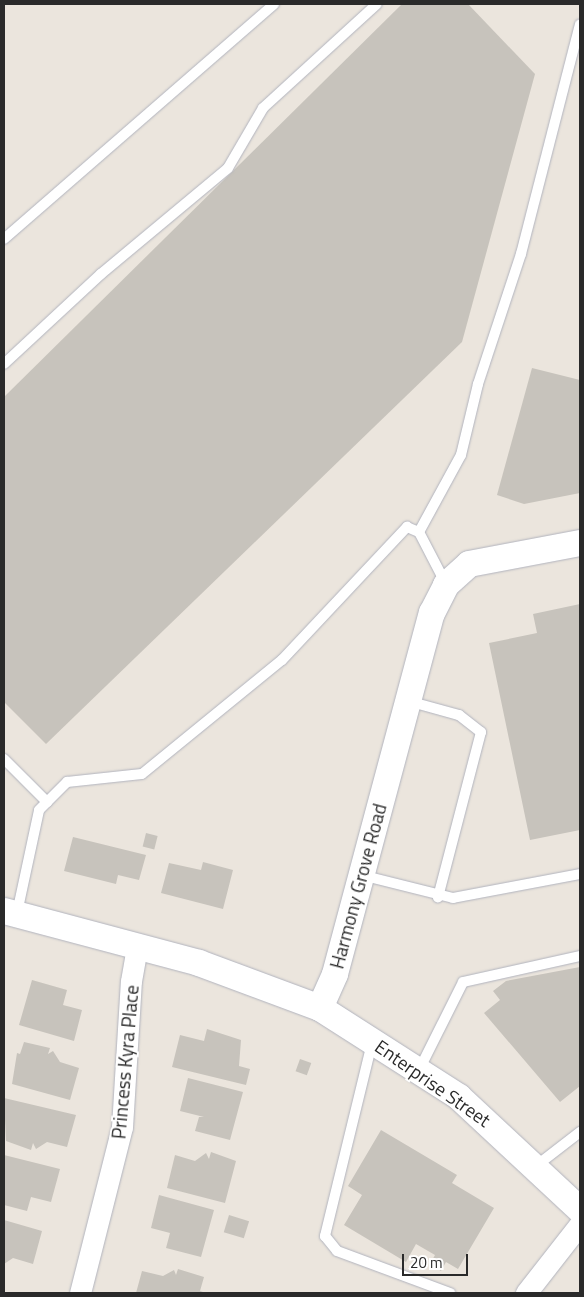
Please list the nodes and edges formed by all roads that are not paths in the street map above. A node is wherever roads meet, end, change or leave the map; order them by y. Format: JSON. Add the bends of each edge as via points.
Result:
{"nodes":[{"id":1,"x":274,"y":4,"type":"edge"},
{"id":2,"x":377,"y":4,"type":"edge"},
{"id":3,"x":580,"y":24,"type":"edge"},
{"id":4,"x":4,"y":239,"type":"edge"},
{"id":5,"x":4,"y":364,"type":"edge"},
{"id":6,"x":419,"y":532,"type":"junction"},
{"id":7,"x":580,"y":543,"type":"edge"},
{"id":8,"x":446,"y":585,"type":"junction"},
{"id":9,"x":408,"y":700,"type":"junction"},
{"id":10,"x":4,"y":759,"type":"edge"},
{"id":11,"x":47,"y":802,"type":"junction"},
{"id":12,"x":580,"y":874,"type":"edge"},
{"id":13,"x":360,"y":875,"type":"junction"},
{"id":14,"x":438,"y":897,"type":"junction"},
{"id":15,"x":10,"y":913,"type":"edge"},
{"id":16,"x":137,"y":947,"type":"junction"},
{"id":17,"x":580,"y":956,"type":"edge"},
{"id":18,"x":320,"y":1008,"type":"junction"},
{"id":19,"x":372,"y":1041,"type":"junction"},
{"id":20,"x":419,"y":1070,"type":"junction"},
{"id":21,"x":580,"y":1132,"type":"edge"},
{"id":22,"x":536,"y":1166,"type":"junction"},
{"id":23,"x":580,"y":1210,"type":"edge"},
{"id":24,"x":580,"y":1224,"type":"edge"},
{"id":25,"x":80,"y":1293,"type":"edge"},
{"id":26,"x":450,"y":1293,"type":"edge"},
{"id":27,"x":526,"y":1293,"type":"edge"}],
"edges":[{"from":1,"to":4,"type":"lane"},
{"from":2,"to":5,"type":"lane","via":[[263,108],[228,168],[100,274]]},
{"from":3,"to":6,"type":"lane","via":[[521,254],[478,384],[461,455]]},
{"from":6,"to":8,"type":"lane"},
{"from":6,"to":11,"type":"lane","via":[[407,527],[282,660],[142,774],[67,782]]},
{"from":7,"to":8,"type":"street","name":"Harmony Grove Road","via":[[469,564]]},
{"from":8,"to":9,"type":"street","name":"Harmony Grove Road","via":[[432,613]]},
{"from":9,"to":13,"type":"street","name":"Harmony Grove Road"},
{"from":9,"to":14,"type":"lane","via":[[459,715],[481,732]]},
{"from":10,"to":11,"type":"lane"},
{"from":11,"to":15,"type":"lane","via":[[39,810]]},
{"from":12,"to":14,"type":"lane","via":[[468,896]]},
{"from":13,"to":14,"type":"lane"},
{"from":13,"to":18,"type":"street","name":"Harmony Grove Road","via":[[335,974]]},
{"from":15,"to":16,"type":"street"},
{"from":16,"to":18,"type":"street","via":[[199,964]]},
{"from":16,"to":25,"type":"street","name":"Princess Kyra Place","via":[[130,981],[122,1127]]},
{"from":17,"to":20,"type":"lane","via":[[463,982]]},
{"from":18,"to":19,"type":"street","name":"Enterprise Street"},
{"from":19,"to":20,"type":"street","name":"Enterprise Street"},
{"from":19,"to":26,"type":"lane","via":[[325,1236],[337,1251]]},
{"from":20,"to":22,"type":"street","name":"Enterprise Street","via":[[466,1103]]},
{"from":21,"to":22,"type":"lane"},
{"from":22,"to":23,"type":"street","name":"Enterprise Street"},
{"from":24,"to":27,"type":"street"}]}
